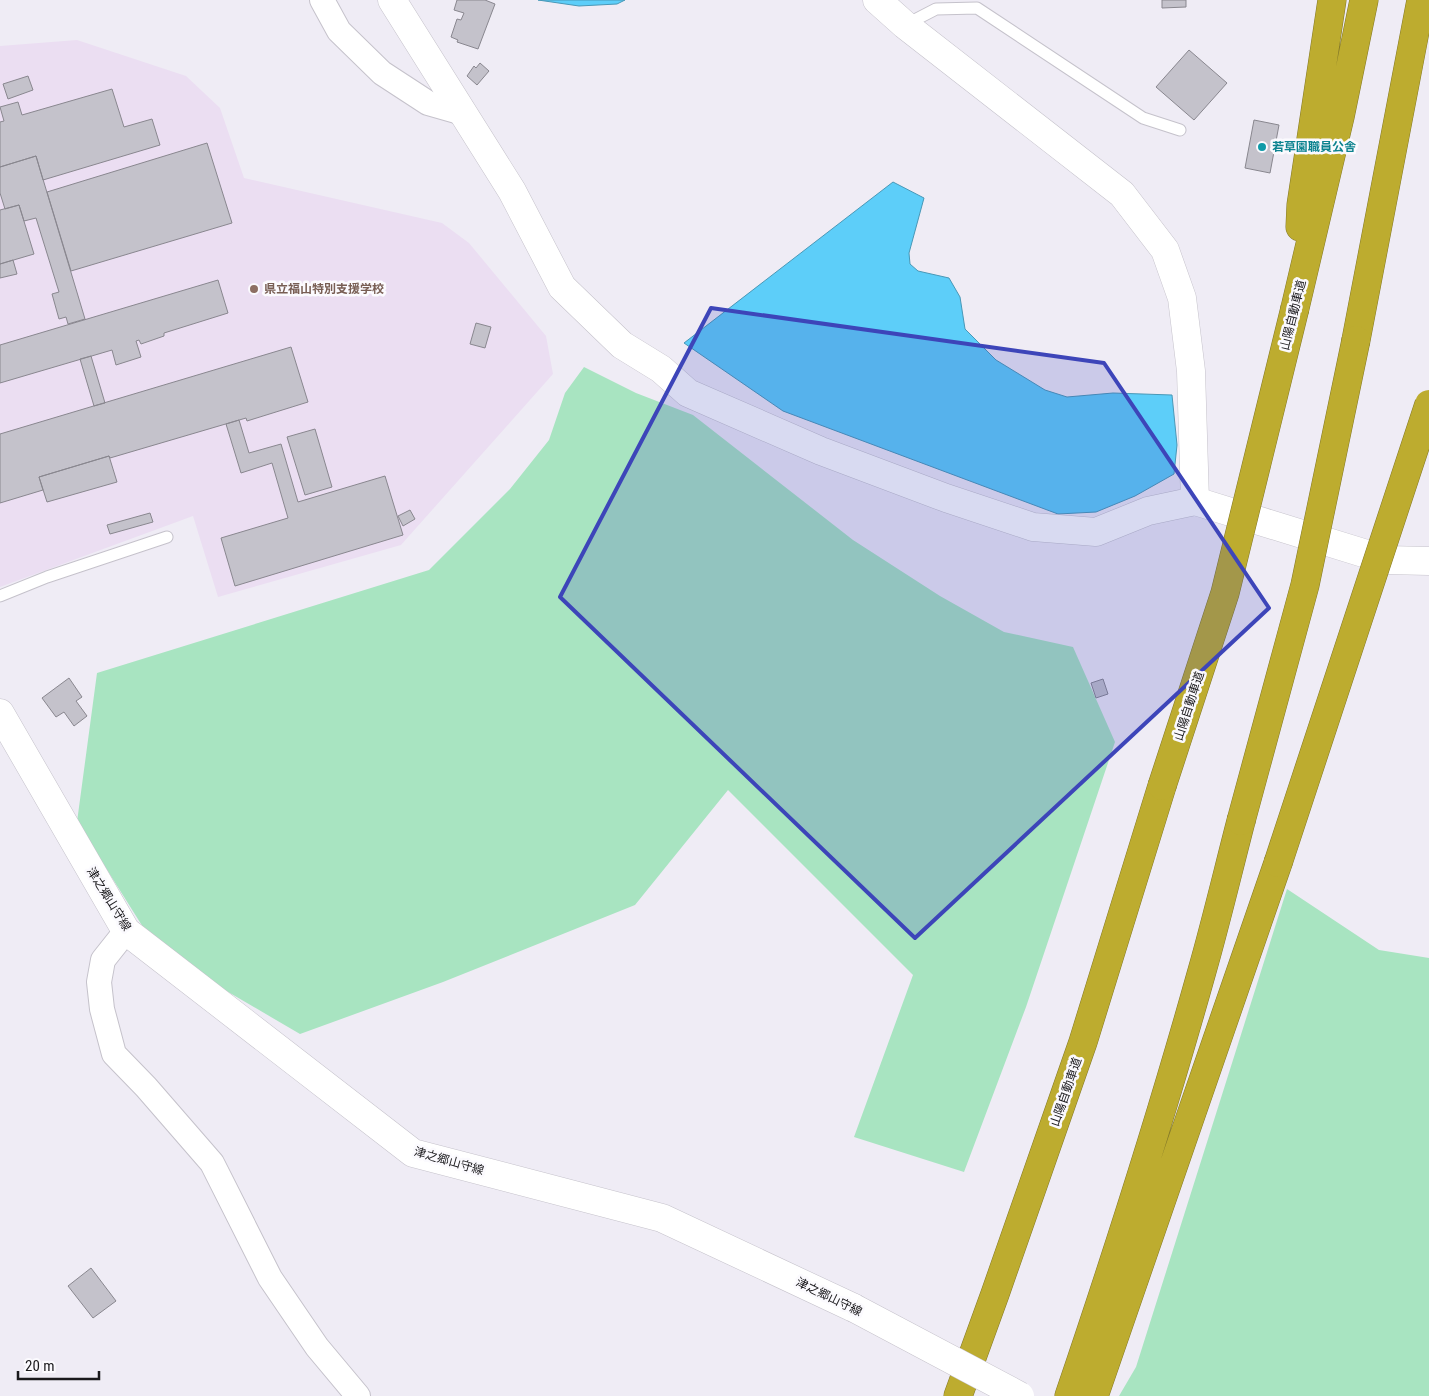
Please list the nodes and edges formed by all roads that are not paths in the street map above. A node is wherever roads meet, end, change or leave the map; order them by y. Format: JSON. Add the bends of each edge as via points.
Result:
{"nodes":[{"id":1,"x":322,"y":0,"type":"edge"},
{"id":2,"x":392,"y":0,"type":"edge"},
{"id":3,"x":877,"y":0,"type":"edge"},
{"id":4,"x":1332,"y":0,"type":"edge"},
{"id":5,"x":1364,"y":0,"type":"edge"},
{"id":6,"x":1421,"y":0,"type":"edge"},
{"id":7,"x":905,"y":25,"type":"junction"},
{"id":8,"x":463,"y":113,"type":"junction"},
{"id":9,"x":1180,"y":130,"type":"dead end"},
{"id":10,"x":1295,"y":308,"type":"junction"},
{"id":11,"x":1429,"y":404,"type":"edge"},
{"id":12,"x":1195,"y":501,"type":"junction"},
{"id":13,"x":167,"y":537,"type":"dead end"},
{"id":14,"x":1429,"y":561,"type":"edge"},
{"id":15,"x":0,"y":596,"type":"edge"},
{"id":16,"x":0,"y":714,"type":"edge"},
{"id":17,"x":126,"y":931,"type":"junction"},
{"id":18,"x":358,"y":1396,"type":"edge"},
{"id":19,"x":958,"y":1396,"type":"edge"},
{"id":20,"x":1020,"y":1396,"type":"edge"},
{"id":21,"x":1069,"y":1396,"type":"edge"},
{"id":22,"x":1094,"y":1396,"type":"edge"}],
"edges":[{"from":1,"to":8,"type":"street","via":[[339,31],[382,73],[428,104]]},
{"from":2,"to":8,"type":"street"},
{"from":3,"to":7,"type":"street"},
{"from":4,"to":10,"type":"highway","via":[[1301,205]]},
{"from":5,"to":10,"type":"highway","name":"山陽自動車道"},
{"from":6,"to":21,"type":"highway","bridge":true,"via":[[1305,585],[1202,970],[1112,1270]]},
{"from":7,"to":9,"type":"lane","via":[[936,9],[977,8],[1143,118]]},
{"from":7,"to":12,"type":"street","via":[[1122,194],[1166,250],[1182,298],[1191,371]]},
{"from":8,"to":12,"type":"street","via":[[512,191],[562,287],[622,345],[661,369],[688,394],[821,451],[1033,527],[1096,532],[1148,512]]},
{"from":10,"to":19,"type":"highway","name":"山陽自動車道","bridge":true,"via":[[1225,593],[1083,1042]]},
{"from":11,"to":22,"type":"highway","bridge":true,"via":[[1278,863]]},
{"from":12,"to":14,"type":"street","via":[[1386,560]]},
{"from":13,"to":15,"type":"lane"},
{"from":16,"to":17,"type":"street","name":"津之郷山守線"},
{"from":17,"to":18,"type":"street","via":[[103,960],[99,982],[102,1009],[114,1054],[212,1163],[270,1278],[317,1347]]},
{"from":17,"to":20,"type":"street","name":"津之郷山守線","bridge":true,"via":[[413,1153],[662,1218],[854,1308]]}]}
